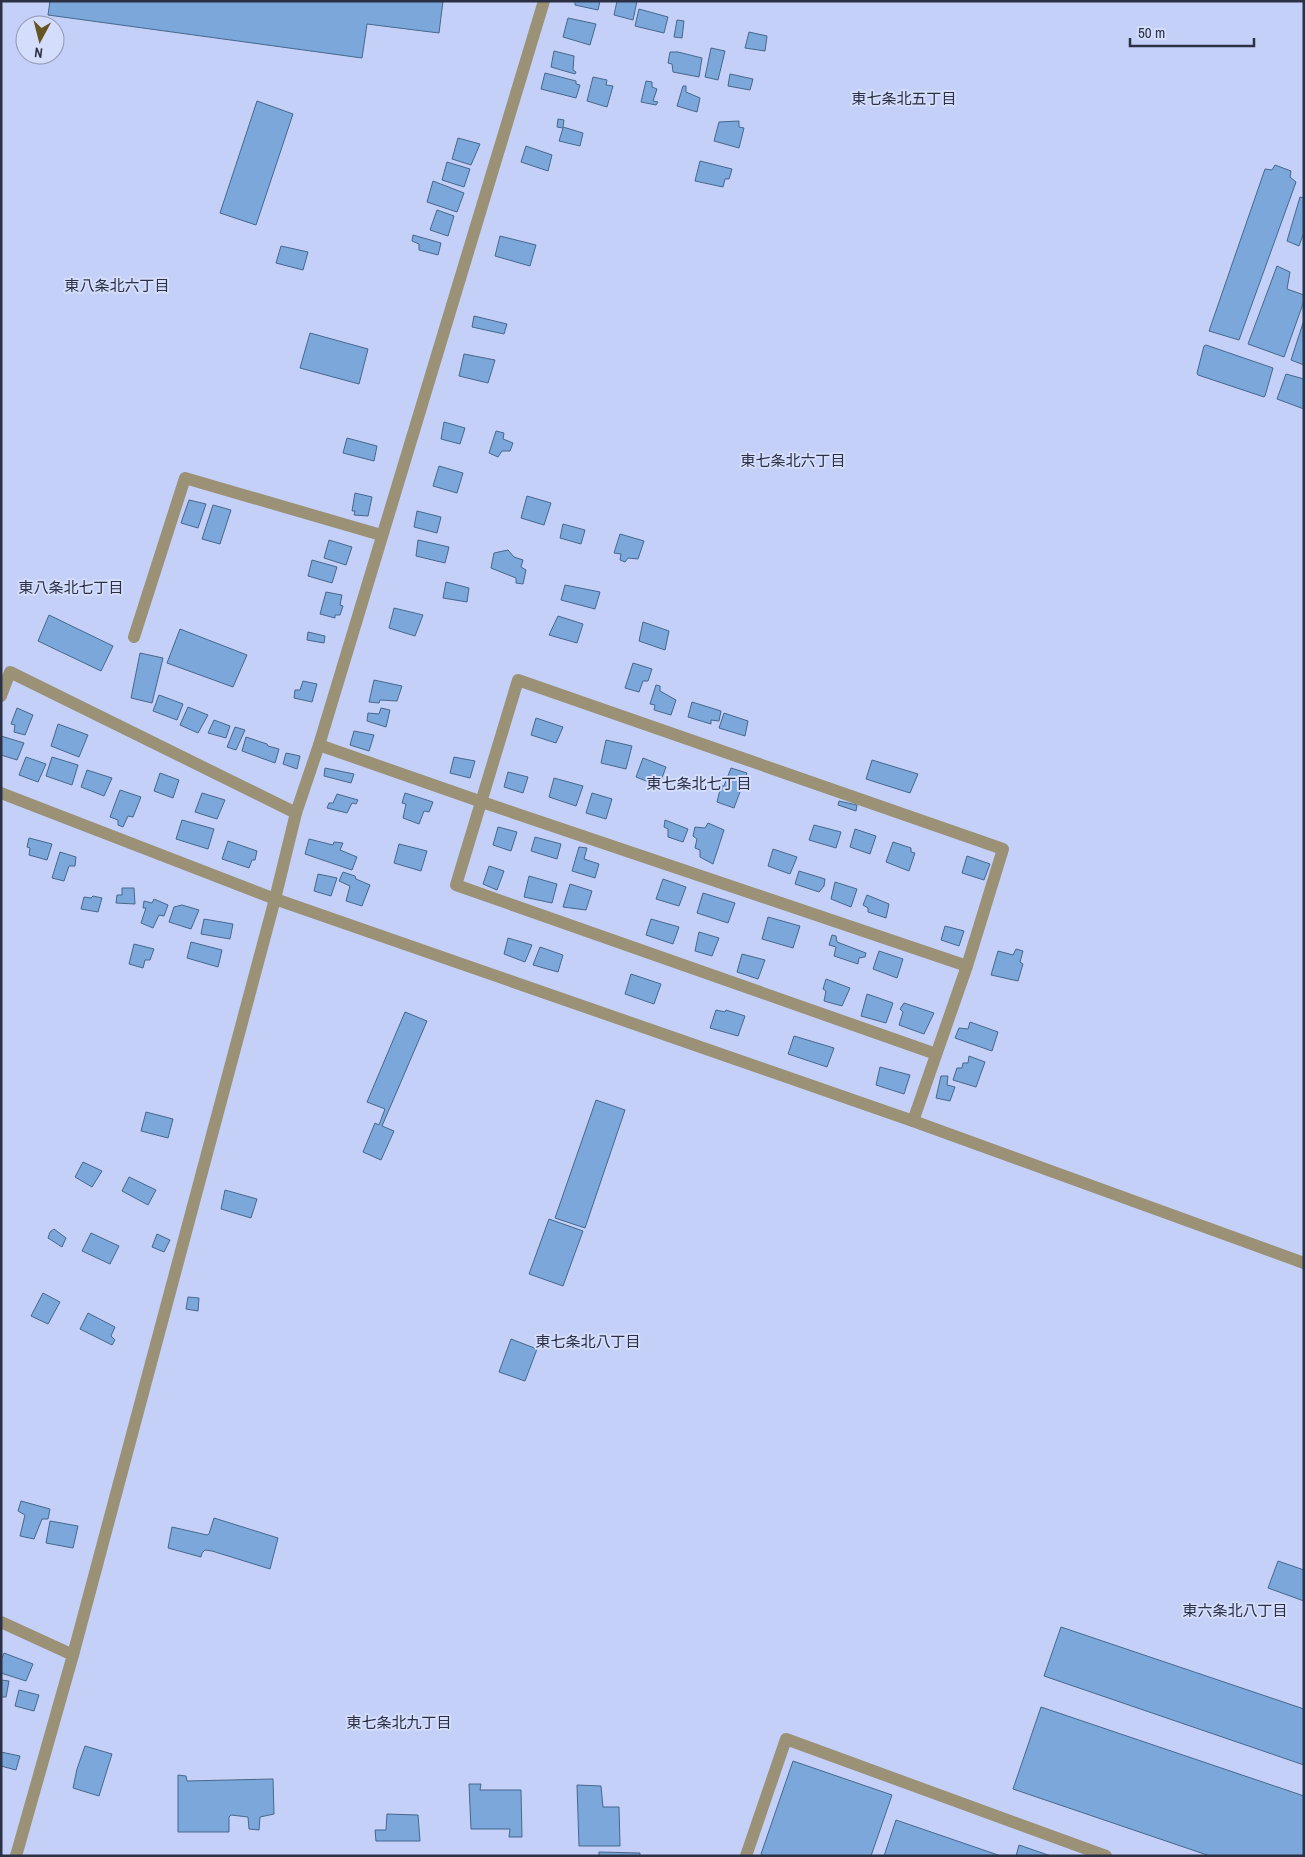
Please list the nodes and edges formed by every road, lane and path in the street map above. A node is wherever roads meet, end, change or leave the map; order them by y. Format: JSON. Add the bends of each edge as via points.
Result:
{"nodes":[{"id":1,"x":544,"y":1,"type":"edge"},
{"id":2,"x":381,"y":535,"type":"junction"},
{"id":3,"x":134,"y":637,"type":"dead end"},
{"id":4,"x":1,"y":696,"type":"edge"},
{"id":5,"x":319,"y":745,"type":"junction"},
{"id":6,"x":1,"y":793,"type":"edge"},
{"id":7,"x":482,"y":802,"type":"junction"},
{"id":8,"x":296,"y":813,"type":"junction"},
{"id":9,"x":275,"y":899,"type":"junction"},
{"id":10,"x":966,"y":966,"type":"junction"},
{"id":11,"x":936,"y":1054,"type":"junction"},
{"id":12,"x":913,"y":1121,"type":"junction"},
{"id":13,"x":1304,"y":1263,"type":"edge"},
{"id":14,"x":1,"y":1622,"type":"edge"},
{"id":15,"x":73,"y":1655,"type":"junction"},
{"id":16,"x":16,"y":1856,"type":"edge"},
{"id":17,"x":746,"y":1856,"type":"edge"},
{"id":18,"x":1106,"y":1856,"type":"edge"}],
"edges":[{"from":1,"to":2,"type":"street"},
{"from":2,"to":3,"type":"street","via":[[185,478]]},
{"from":2,"to":5,"type":"street"},
{"from":4,"to":8,"type":"street","via":[[10,672]]},
{"from":5,"to":7,"type":"street"},
{"from":5,"to":8,"type":"street"},
{"from":6,"to":9,"type":"street"},
{"from":7,"to":10,"type":"street"},
{"from":7,"to":10,"type":"street","via":[[518,680],[1003,849]]},
{"from":7,"to":11,"type":"street","via":[[456,885]]},
{"from":8,"to":9,"type":"street"},
{"from":9,"to":12,"type":"street"},
{"from":9,"to":15,"type":"street"},
{"from":10,"to":11,"type":"street"},
{"from":11,"to":12,"type":"street"},
{"from":12,"to":13,"type":"street"},
{"from":14,"to":15,"type":"street"},
{"from":15,"to":16,"type":"street"},
{"from":17,"to":18,"type":"street","via":[[786,1739]]}]}
